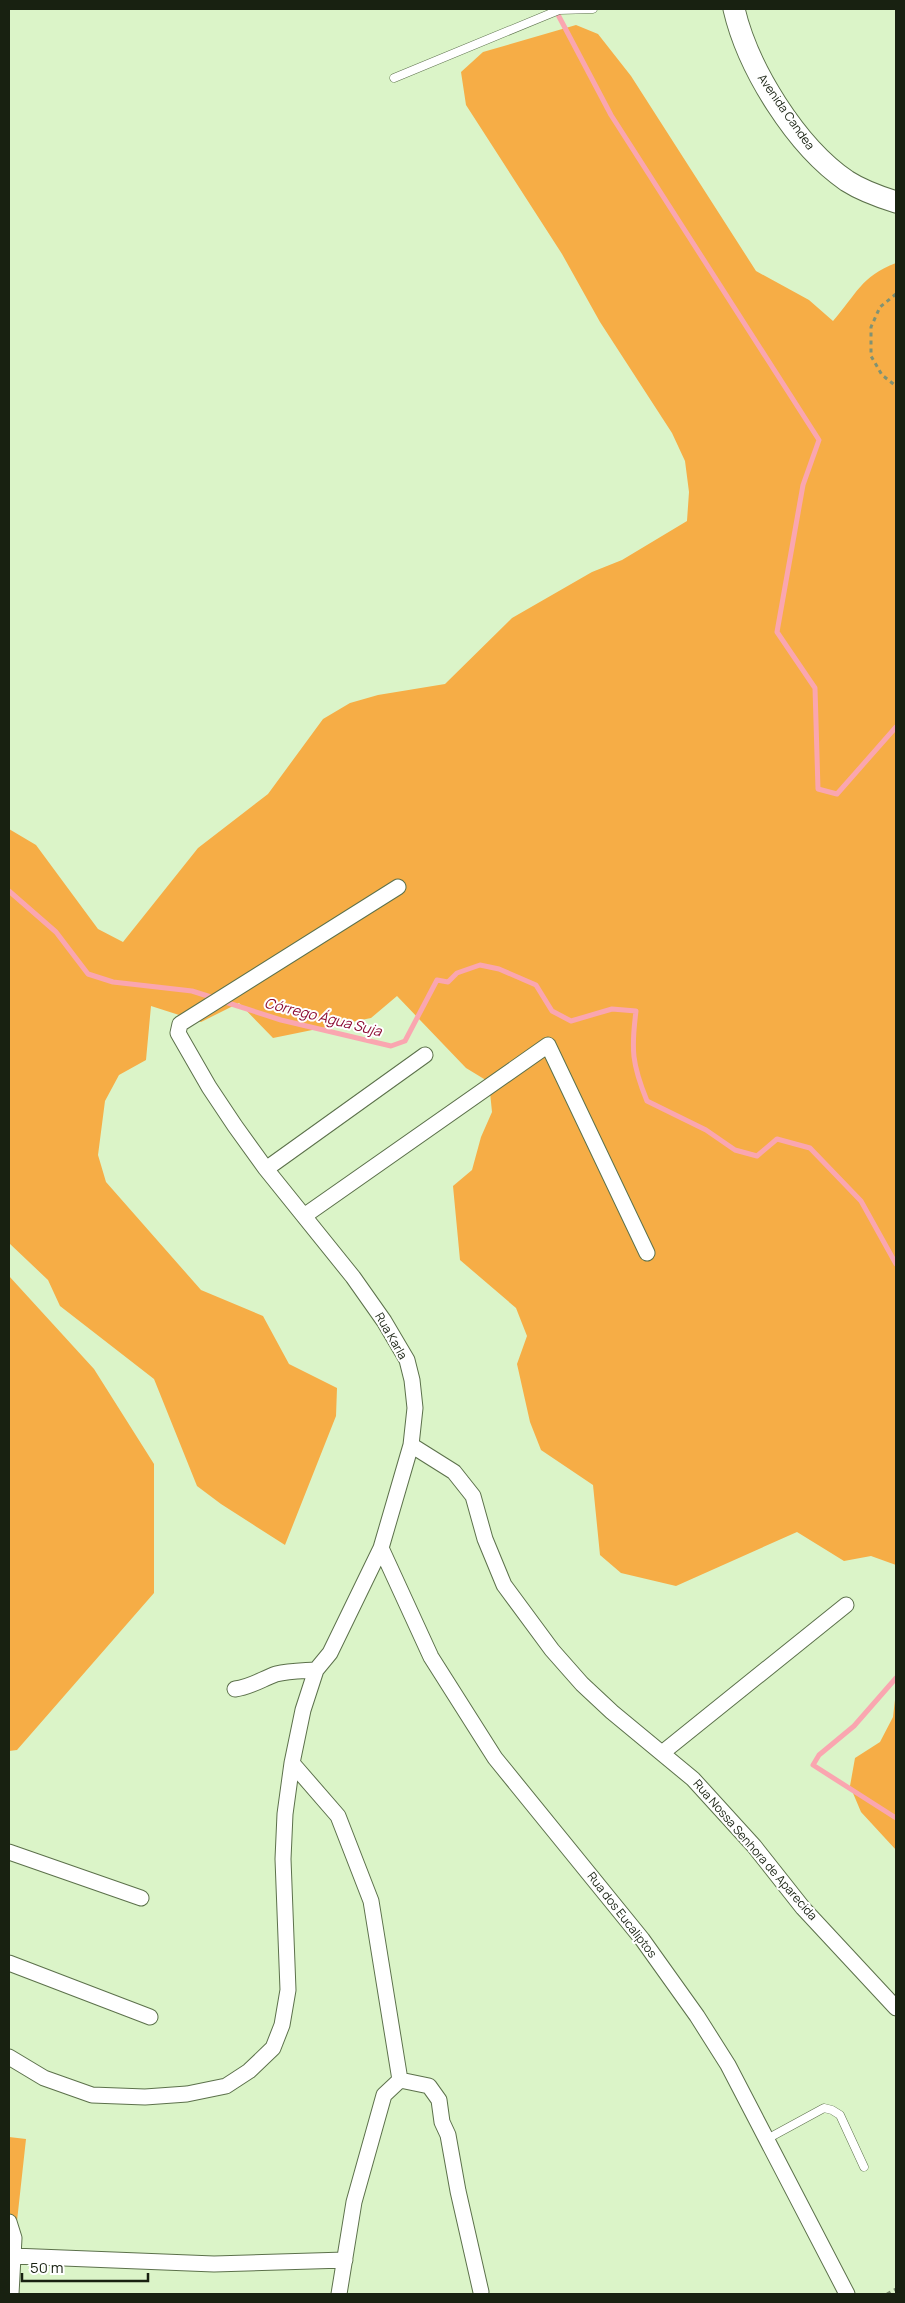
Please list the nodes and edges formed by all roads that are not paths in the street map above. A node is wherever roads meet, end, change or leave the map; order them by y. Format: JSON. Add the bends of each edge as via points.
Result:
{"nodes":[{"id":1,"x":593,"y":9,"type":"edge"},
{"id":2,"x":734,"y":9,"type":"edge"},
{"id":3,"x":559,"y":10,"type":"edge"},
{"id":4,"x":394,"y":78,"type":"dead end"},
{"id":5,"x":896,"y":202,"type":"edge"},
{"id":6,"x":398,"y":887,"type":"dead end"},
{"id":7,"x":425,"y":1055,"type":"dead end"},
{"id":8,"x":266,"y":1169,"type":"junction"},
{"id":9,"x":304,"y":1216,"type":"junction"},
{"id":10,"x":647,"y":1252,"type":"dead end"},
{"id":11,"x":411,"y":1445,"type":"junction"},
{"id":12,"x":381,"y":1548,"type":"junction"},
{"id":13,"x":846,"y":1605,"type":"dead end"},
{"id":14,"x":316,"y":1670,"type":"junction"},
{"id":15,"x":235,"y":1689,"type":"dead end"},
{"id":16,"x":662,"y":1753,"type":"junction"},
{"id":17,"x":292,"y":1763,"type":"junction"},
{"id":18,"x":9,"y":1852,"type":"edge"},
{"id":19,"x":142,"y":1898,"type":"dead end"},
{"id":20,"x":9,"y":1963,"type":"edge"},
{"id":21,"x":896,"y":2008,"type":"edge"},
{"id":22,"x":150,"y":2017,"type":"dead end"},
{"id":23,"x":9,"y":2056,"type":"edge"},
{"id":24,"x":400,"y":2080,"type":"junction"},
{"id":25,"x":767,"y":2138,"type":"junction"},
{"id":26,"x":864,"y":2167,"type":"dead end"},
{"id":27,"x":9,"y":2222,"type":"edge"},
{"id":28,"x":13,"y":2256,"type":"junction"},
{"id":29,"x":345,"y":2260,"type":"junction"},
{"id":30,"x":481,"y":2293,"type":"edge"},
{"id":31,"x":10,"y":2294,"type":"edge"},
{"id":32,"x":339,"y":2294,"type":"edge"},
{"id":33,"x":847,"y":2294,"type":"edge"}],
"edges":[{"from":1,"to":3,"type":"lane"},
{"from":2,"to":5,"type":"main road","name":"Avenida Candea","via":[[757,73],[815,154],[848,181]]},
{"from":3,"to":4,"type":"lane"},
{"from":6,"to":8,"type":"street","name":"Rua Karla","via":[[180,1024],[178,1033],[209,1087]]},
{"from":7,"to":8,"type":"street"},
{"from":8,"to":9,"type":"street","name":"Rua Karla"},
{"from":9,"to":10,"type":"street","via":[[548,1046]]},
{"from":9,"to":11,"type":"street","name":"Rua Karla","via":[[358,1284],[406,1360],[415,1408]]},
{"from":11,"to":12,"type":"street","name":"Rua Karla"},
{"from":11,"to":16,"type":"street","name":"Rua Nossa Senhora de Aparecida","via":[[454,1472],[472,1496],[504,1584],[552,1650],[582,1684]]},
{"from":12,"to":14,"type":"street","name":"Rua Karla","via":[[330,1653]]},
{"from":12,"to":25,"type":"street","name":"Rua dos Eucaliptos","via":[[431,1657],[495,1758],[642,1939],[728,2065]]},
{"from":13,"to":16,"type":"street"},
{"from":14,"to":15,"type":"street","via":[[289,1671]]},
{"from":14,"to":17,"type":"street","name":"Rua Karla","via":[[303,1710]]},
{"from":16,"to":21,"type":"street","name":"Rua Nossa Senhora de Aparecida","via":[[705,1792],[804,1908]]},
{"from":17,"to":23,"type":"street","name":"Rua Karla","via":[[283,1859],[288,1990],[282,2025],[273,2048],[249,2071],[226,2086],[187,2094],[146,2097],[92,2095],[44,2078]]},
{"from":17,"to":24,"type":"street","via":[[338,1816],[371,1901]]},
{"from":18,"to":19,"type":"street"},
{"from":20,"to":22,"type":"street"},
{"from":24,"to":29,"type":"street","via":[[384,2095],[354,2202]]},
{"from":24,"to":30,"type":"street","via":[[429,2086],[439,2100]]},
{"from":25,"to":26,"type":"lane","via":[[824,2108],[832,2110],[840,2115]]},
{"from":25,"to":33,"type":"street","name":"Rua dos Eucaliptos"},
{"from":27,"to":28,"type":"street","via":[[14,2238]]},
{"from":28,"to":29,"type":"street","via":[[214,2264]]},
{"from":28,"to":31,"type":"street"},
{"from":29,"to":32,"type":"street"}]}
